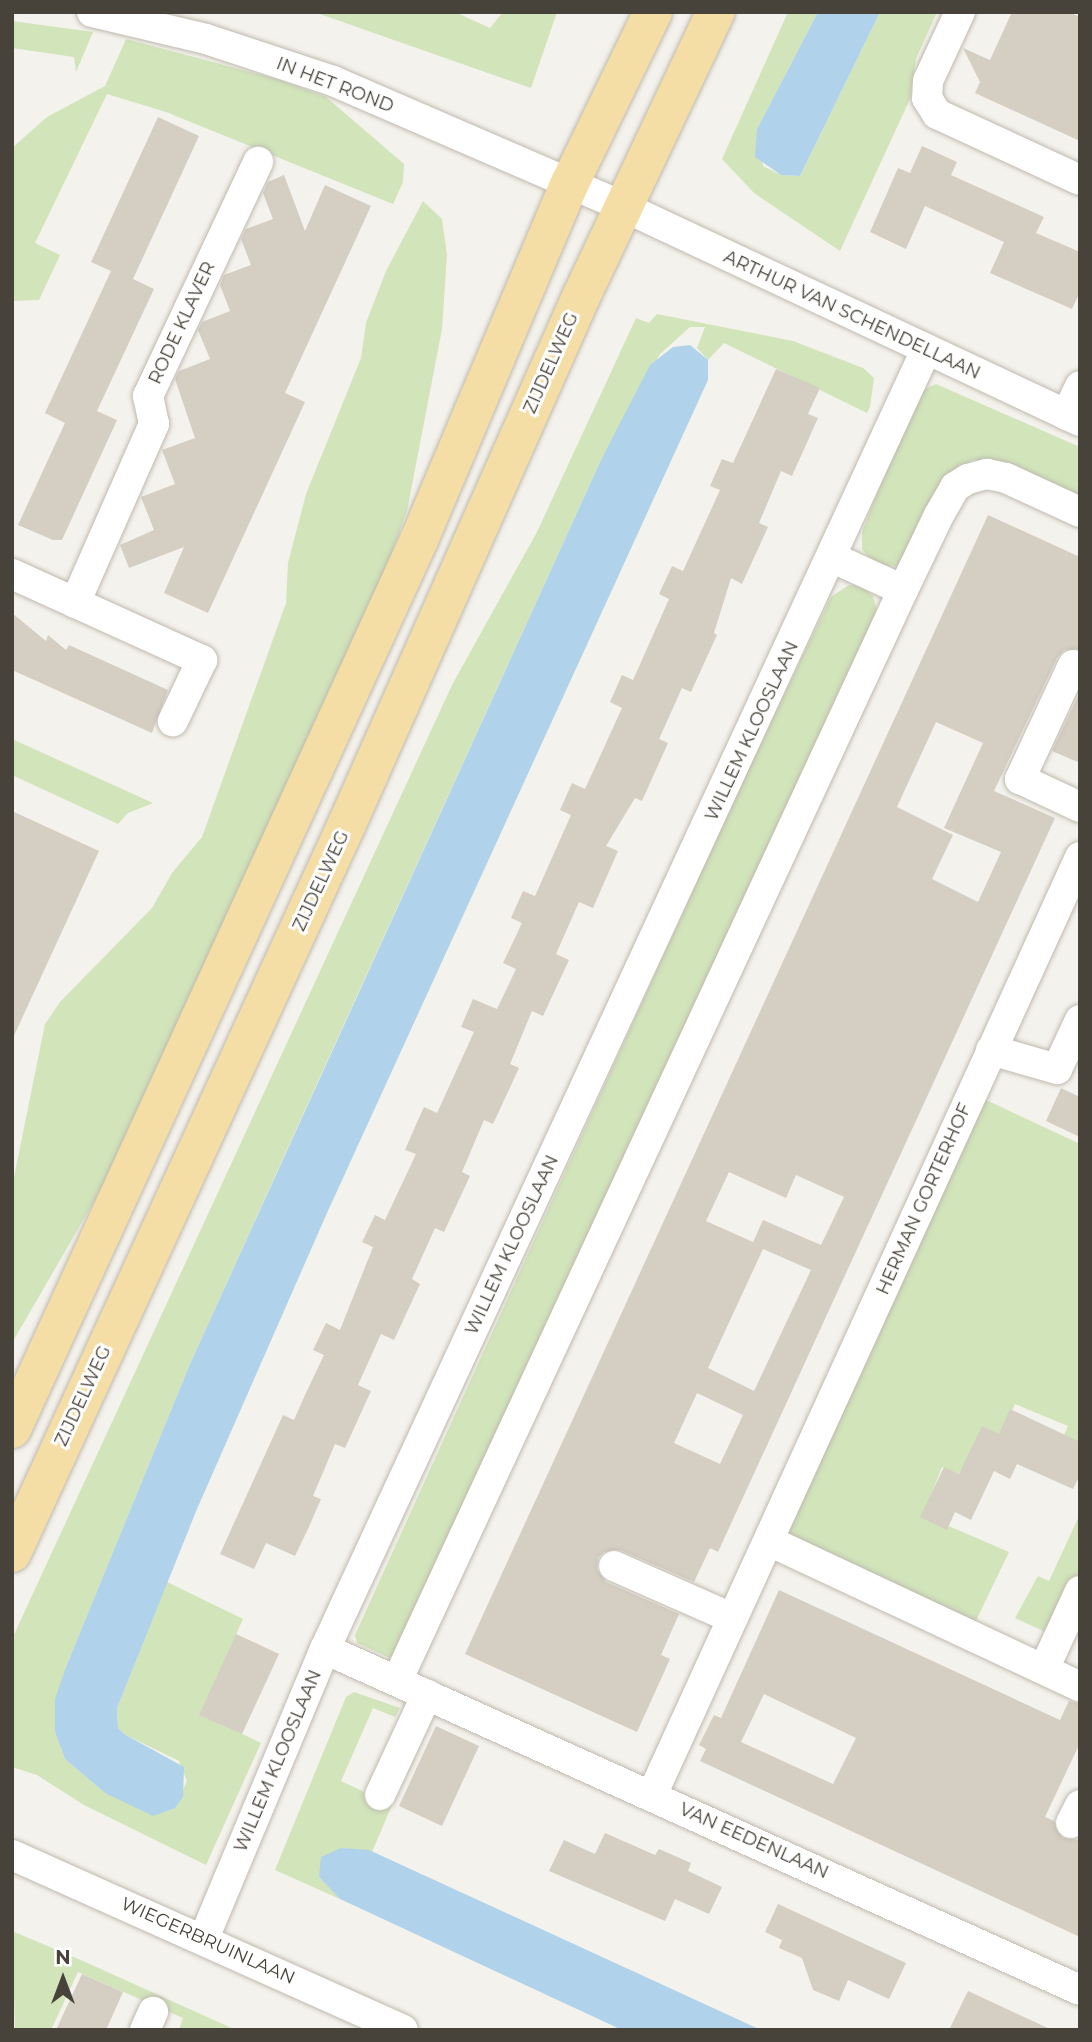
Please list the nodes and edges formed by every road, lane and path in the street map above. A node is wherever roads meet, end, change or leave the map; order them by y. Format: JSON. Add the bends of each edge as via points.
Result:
{"nodes":[{"id":1,"x":92,"y":12,"type":"edge"},
{"id":2,"x":653,"y":12,"type":"edge"},
{"id":3,"x":716,"y":12,"type":"edge"},
{"id":4,"x":960,"y":12,"type":"edge"},
{"id":5,"x":258,"y":162,"type":"dead end"},
{"id":6,"x":1080,"y":180,"type":"edge"},
{"id":7,"x":570,"y":183,"type":"junction"},
{"id":8,"x":624,"y":207,"type":"junction"},
{"id":9,"x":926,"y":350,"type":"junction"},
{"id":10,"x":1080,"y":386,"type":"edge"},
{"id":11,"x":1073,"y":418,"type":"edge"},
{"id":12,"x":1080,"y":512,"type":"edge"},
{"id":13,"x":833,"y":558,"type":"junction"},
{"id":14,"x":12,"y":574,"type":"edge"},
{"id":15,"x":903,"y":590,"type":"junction"},
{"id":16,"x":75,"y":603,"type":"junction"},
{"id":17,"x":1073,"y":665,"type":"dead end"},
{"id":18,"x":173,"y":721,"type":"dead end"},
{"id":19,"x":1080,"y":807,"type":"edge"},
{"id":20,"x":1080,"y":857,"type":"edge"},
{"id":21,"x":1080,"y":1020,"type":"edge"},
{"id":22,"x":992,"y":1050,"type":"junction"},
{"id":23,"x":12,"y":1429,"type":"edge"},
{"id":24,"x":769,"y":1541,"type":"junction"},
{"id":25,"x":12,"y":1553,"type":"edge"},
{"id":26,"x":614,"y":1566,"type":"dead end"},
{"id":27,"x":1080,"y":1591,"type":"edge"},
{"id":28,"x":732,"y":1618,"type":"junction"},
{"id":29,"x":325,"y":1649,"type":"junction"},
{"id":30,"x":1044,"y":1669,"type":"junction"},
{"id":31,"x":397,"y":1681,"type":"junction"},
{"id":32,"x":1080,"y":1687,"type":"edge"},
{"id":33,"x":427,"y":1694,"type":"junction"},
{"id":34,"x":380,"y":1795,"type":"dead end"},
{"id":35,"x":652,"y":1795,"type":"junction"},
{"id":36,"x":12,"y":1855,"type":"edge"},
{"id":37,"x":204,"y":1938,"type":"junction"},
{"id":38,"x":1080,"y":1990,"type":"edge"},
{"id":39,"x":403,"y":2030,"type":"edge"}],
"edges":[{"from":1,"to":7,"type":"street","name":"IN HET ROND","via":[[206,38],[333,81]]},
{"from":2,"to":7,"type":"main road"},
{"from":3,"to":8,"type":"main road","name":"ZIJDELWEG"},
{"from":4,"to":6,"type":"street","via":[[928,81],[927,98],[937,114]]},
{"from":5,"to":16,"type":"street","name":"RODE KLAVER","via":[[148,396],[155,424]]},
{"from":7,"to":8,"type":"street"},
{"from":7,"to":23,"type":"main road","via":[[419,540]]},
{"from":8,"to":9,"type":"street","name":"ARTHUR VAN SCHENDELLAAN"},
{"from":8,"to":25,"type":"main road","name":"ZIJDELWEG"},
{"from":9,"to":11,"type":"street","name":"ARTHUR VAN SCHENDELLAAN"},
{"from":9,"to":13,"type":"street","name":"WILLEM KLOOSLAAN"},
{"from":10,"to":11,"type":"street"},
{"from":12,"to":15,"type":"street","via":[[1006,478],[987,474],[968,479],[955,487]]},
{"from":13,"to":15,"type":"street"},
{"from":13,"to":29,"type":"street","name":"WILLEM KLOOSLAAN"},
{"from":14,"to":16,"type":"street"},
{"from":15,"to":31,"type":"street"},
{"from":16,"to":18,"type":"street","via":[[202,660]]},
{"from":17,"to":19,"type":"street","via":[[1020,779]]},
{"from":20,"to":22,"type":"street","name":"HERMAN GORTERHOF"},
{"from":21,"to":22,"type":"street","via":[[1057,1069]]},
{"from":22,"to":24,"type":"street","name":"HERMAN GORTERHOF"},
{"from":24,"to":28,"type":"street","name":"HERMAN GORTERHOF"},
{"from":24,"to":30,"type":"street"},
{"from":26,"to":28,"type":"street"},
{"from":27,"to":30,"type":"street"},
{"from":28,"to":35,"type":"street","name":"HERMAN GORTERHOF"},
{"from":29,"to":31,"type":"street","name":"VAN EEDENLAAN"},
{"from":29,"to":37,"type":"street","name":"WILLEM KLOOSLAAN"},
{"from":30,"to":32,"type":"street"},
{"from":31,"to":33,"type":"street","name":"VAN EEDENLAAN"},
{"from":33,"to":34,"type":"street"},
{"from":33,"to":35,"type":"street","name":"VAN EEDENLAAN"},
{"from":35,"to":38,"type":"street","name":"VAN EEDENLAAN"},
{"from":36,"to":37,"type":"street","name":"WIEGERBRUINLAAN"},
{"from":37,"to":39,"type":"street","name":"WIEGERBRUINLAAN"}]}
